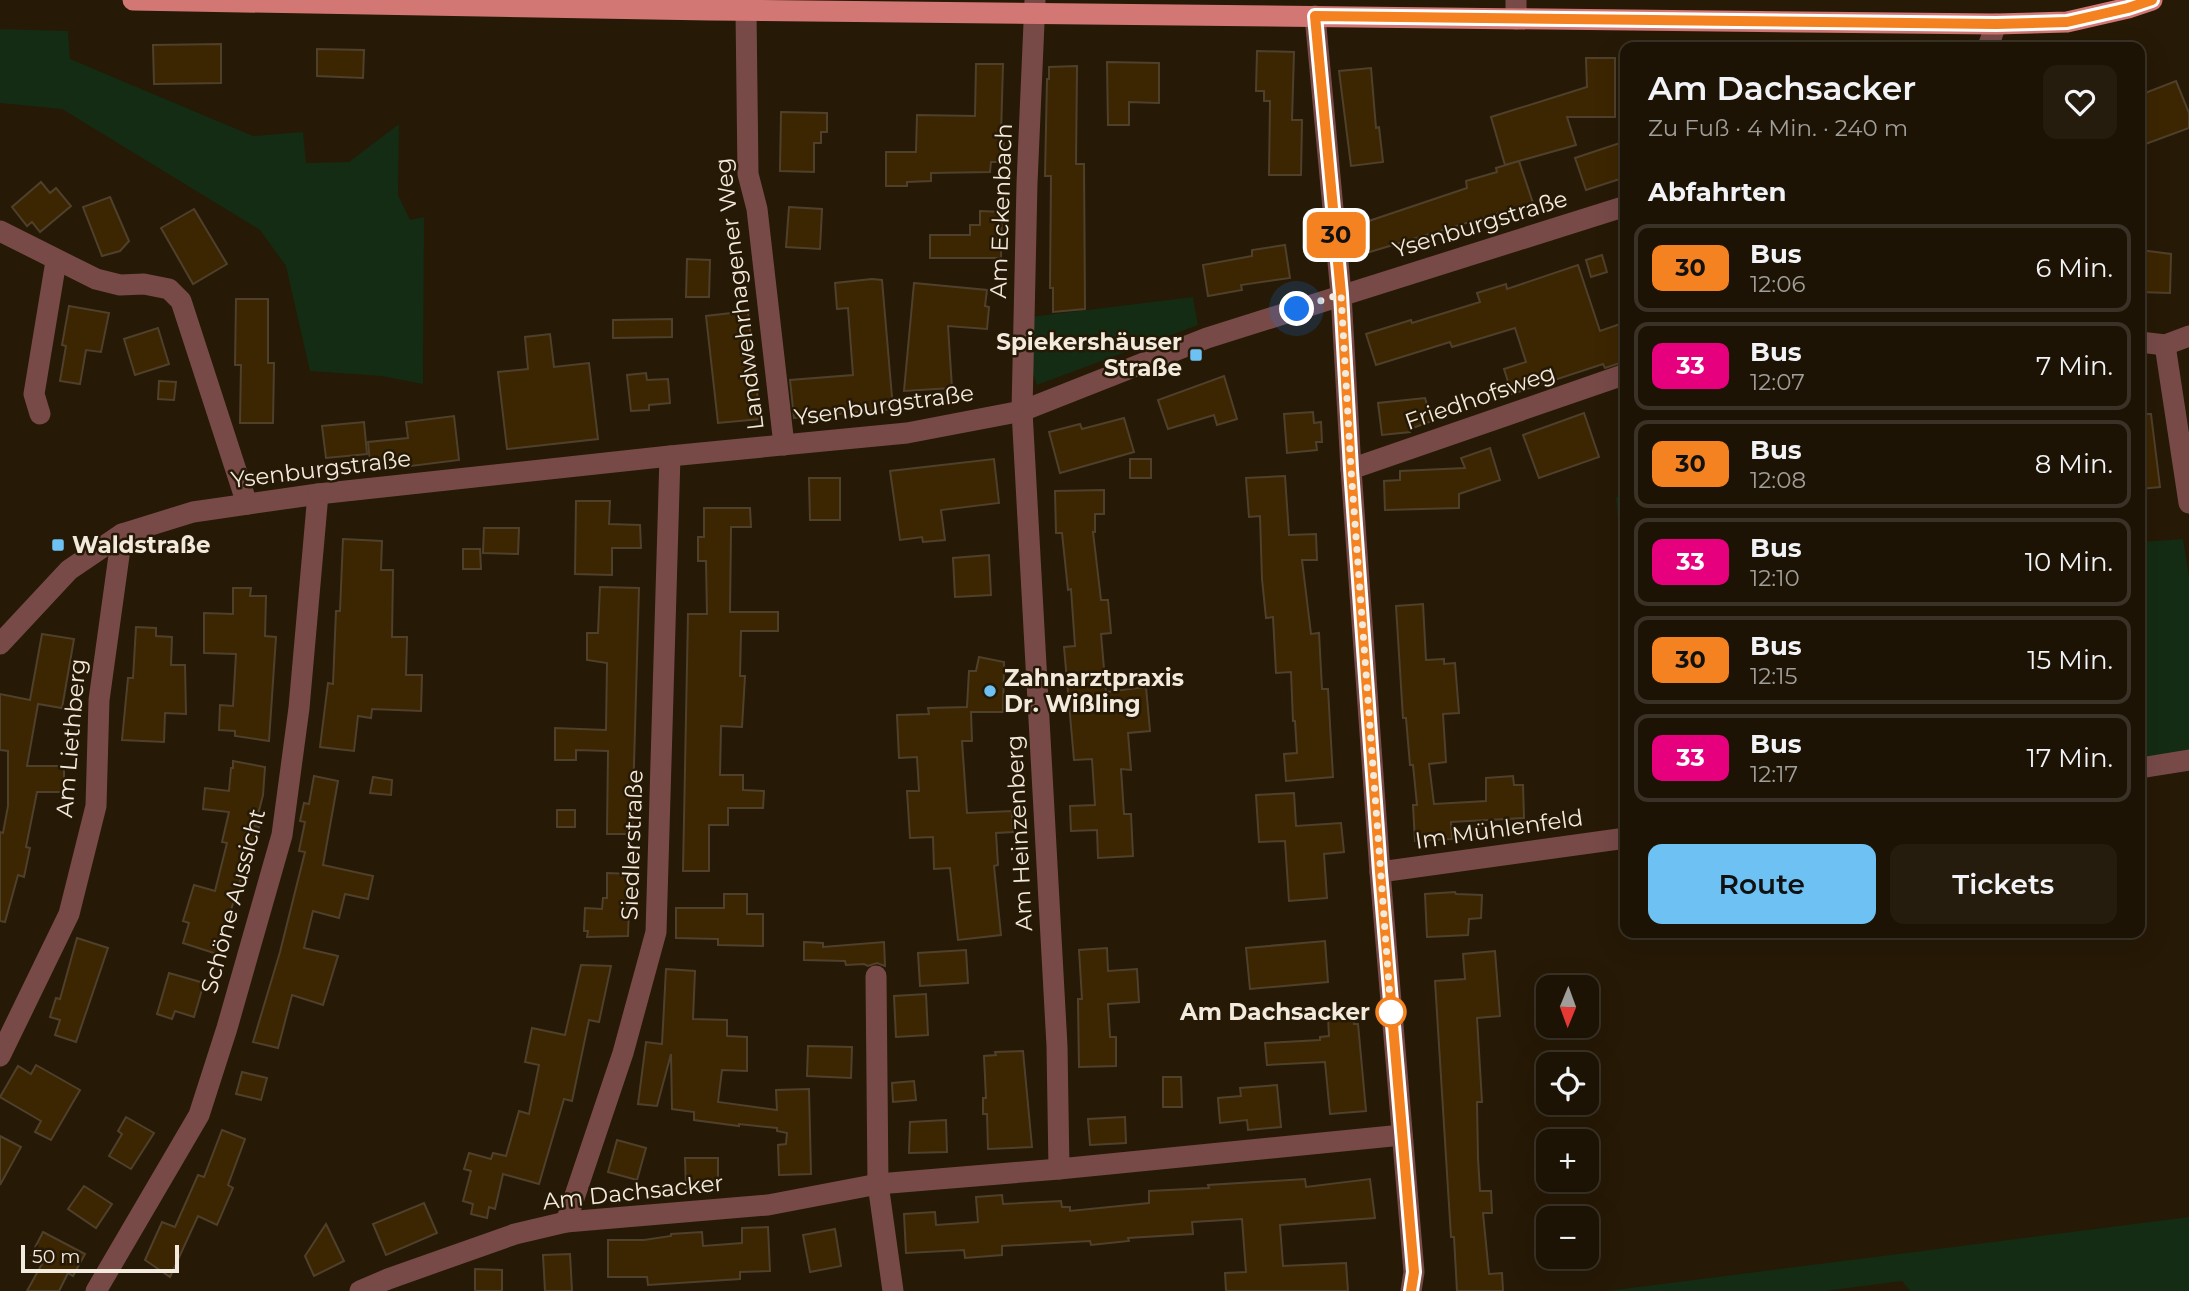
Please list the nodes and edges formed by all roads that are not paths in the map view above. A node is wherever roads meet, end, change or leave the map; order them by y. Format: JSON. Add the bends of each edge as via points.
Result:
{"nodes":[{"id":1,"x":133,"y":0,"type":"edge"},
{"id":2,"x":2152,"y":0,"type":"edge"},
{"id":3,"x":709,"y":5,"type":"edge"},
{"id":4,"x":1035,"y":7,"type":"edge"},
{"id":5,"x":1516,"y":9,"type":"edge"},
{"id":6,"x":746,"y":11,"type":"junction"},
{"id":7,"x":1315,"y":16,"type":"junction"},
{"id":8,"x":1996,"y":24,"type":"junction"},
{"id":9,"x":1990,"y":42,"type":"edge"},
{"id":10,"x":1620,"y":208,"type":"edge"},
{"id":11,"x":0,"y":231,"type":"edge"},
{"id":12,"x":56,"y":261,"type":"junction"},
{"id":13,"x":1341,"y":294,"type":"junction"},
{"id":14,"x":2189,"y":336,"type":"edge"},
{"id":15,"x":2145,"y":343,"type":"edge"},
{"id":16,"x":2165,"y":345,"type":"junction"},
{"id":17,"x":1620,"y":376,"type":"edge"},
{"id":18,"x":1022,"y":411,"type":"junction"},
{"id":19,"x":40,"y":414,"type":"dead end"},
{"id":20,"x":784,"y":445,"type":"junction"},
{"id":21,"x":670,"y":456,"type":"junction"},
{"id":22,"x":1351,"y":469,"type":"junction"},
{"id":23,"x":318,"y":494,"type":"junction"},
{"id":24,"x":2189,"y":503,"type":"edge"},
{"id":25,"x":247,"y":504,"type":"junction"},
{"id":26,"x":122,"y":534,"type":"junction"},
{"id":27,"x":0,"y":644,"type":"edge"},
{"id":28,"x":2189,"y":760,"type":"edge"},
{"id":29,"x":2145,"y":767,"type":"edge"},
{"id":30,"x":1620,"y":839,"type":"edge"},
{"id":31,"x":1380,"y":872,"type":"junction"},
{"id":32,"x":876,"y":976,"type":"dead end"},
{"id":33,"x":0,"y":1056,"type":"edge"},
{"id":34,"x":1402,"y":1135,"type":"junction"},
{"id":35,"x":1059,"y":1169,"type":"junction"},
{"id":36,"x":878,"y":1184,"type":"junction"},
{"id":37,"x":566,"y":1222,"type":"junction"},
{"id":38,"x":96,"y":1291,"type":"edge"},
{"id":39,"x":360,"y":1291,"type":"edge"},
{"id":40,"x":893,"y":1291,"type":"edge"},
{"id":41,"x":1411,"y":1291,"type":"edge"}],
"edges":[{"from":1,"to":3,"type":"main road"},
{"from":2,"to":8,"type":"main road","via":[[2067,22]]},
{"from":3,"to":6,"type":"main road"},
{"from":4,"to":6,"type":"main road"},
{"from":4,"to":7,"type":"main road"},
{"from":4,"to":18,"type":"street","name":"Am Eckenbach"},
{"from":5,"to":7,"type":"main road"},
{"from":5,"to":8,"type":"main road"},
{"from":6,"to":20,"type":"street","name":"Landwehrhagener Weg","via":[[748,174],[757,209]]},
{"from":7,"to":13,"type":"street"},
{"from":8,"to":9,"type":"street"},
{"from":10,"to":13,"type":"street","name":"Ysenburgstraße"},
{"from":11,"to":12,"type":"street"},
{"from":12,"to":19,"type":"street","via":[[34,394]]},
{"from":12,"to":25,"type":"street","via":[[120,285],[169,289],[181,301]]},
{"from":13,"to":18,"type":"street","name":"Ysenburgstraße","via":[[1207,338]]},
{"from":13,"to":22,"type":"street"},
{"from":14,"to":16,"type":"street"},
{"from":15,"to":16,"type":"street"},
{"from":16,"to":24,"type":"street"},
{"from":17,"to":22,"type":"street","name":"Friedhofsweg"},
{"from":18,"to":20,"type":"street","name":"Ysenburgstraße","via":[[907,433]]},
{"from":18,"to":35,"type":"street","name":"Am Heinzenberg","via":[[1057,1046]]},
{"from":20,"to":21,"type":"street","name":"Ysenburgstraße"},
{"from":21,"to":23,"type":"street","name":"Ysenburgstraße"},
{"from":21,"to":37,"type":"street","name":"Siedlerstraße","via":[[656,932],[623,1053]]},
{"from":22,"to":31,"type":"street"},
{"from":23,"to":25,"type":"street","name":"Ysenburgstraße"},
{"from":23,"to":38,"type":"street","name":"Schöne Aussicht","via":[[299,708],[282,835],[199,1115]]},
{"from":25,"to":26,"type":"street","name":"Ysenburgstraße","via":[[193,512]]},
{"from":26,"to":27,"type":"street","name":"Ysenburgstraße","via":[[69,570]]},
{"from":26,"to":33,"type":"street","name":"Am Liethberg","via":[[99,700],[96,806],[69,914]]},
{"from":28,"to":29,"type":"street"},
{"from":30,"to":31,"type":"street","name":"Im Mühlenfeld"},
{"from":31,"to":34,"type":"street"},
{"from":32,"to":36,"type":"street"},
{"from":34,"to":35,"type":"street","name":"Am Dachsacker"},
{"from":34,"to":41,"type":"street","via":[[1414,1272]]},
{"from":35,"to":36,"type":"street","name":"Am Dachsacker"},
{"from":36,"to":37,"type":"street","name":"Am Dachsacker","via":[[768,1205]]},
{"from":36,"to":40,"type":"street"},
{"from":37,"to":39,"type":"street","name":"Am Dachsacker","via":[[515,1234]]}]}
